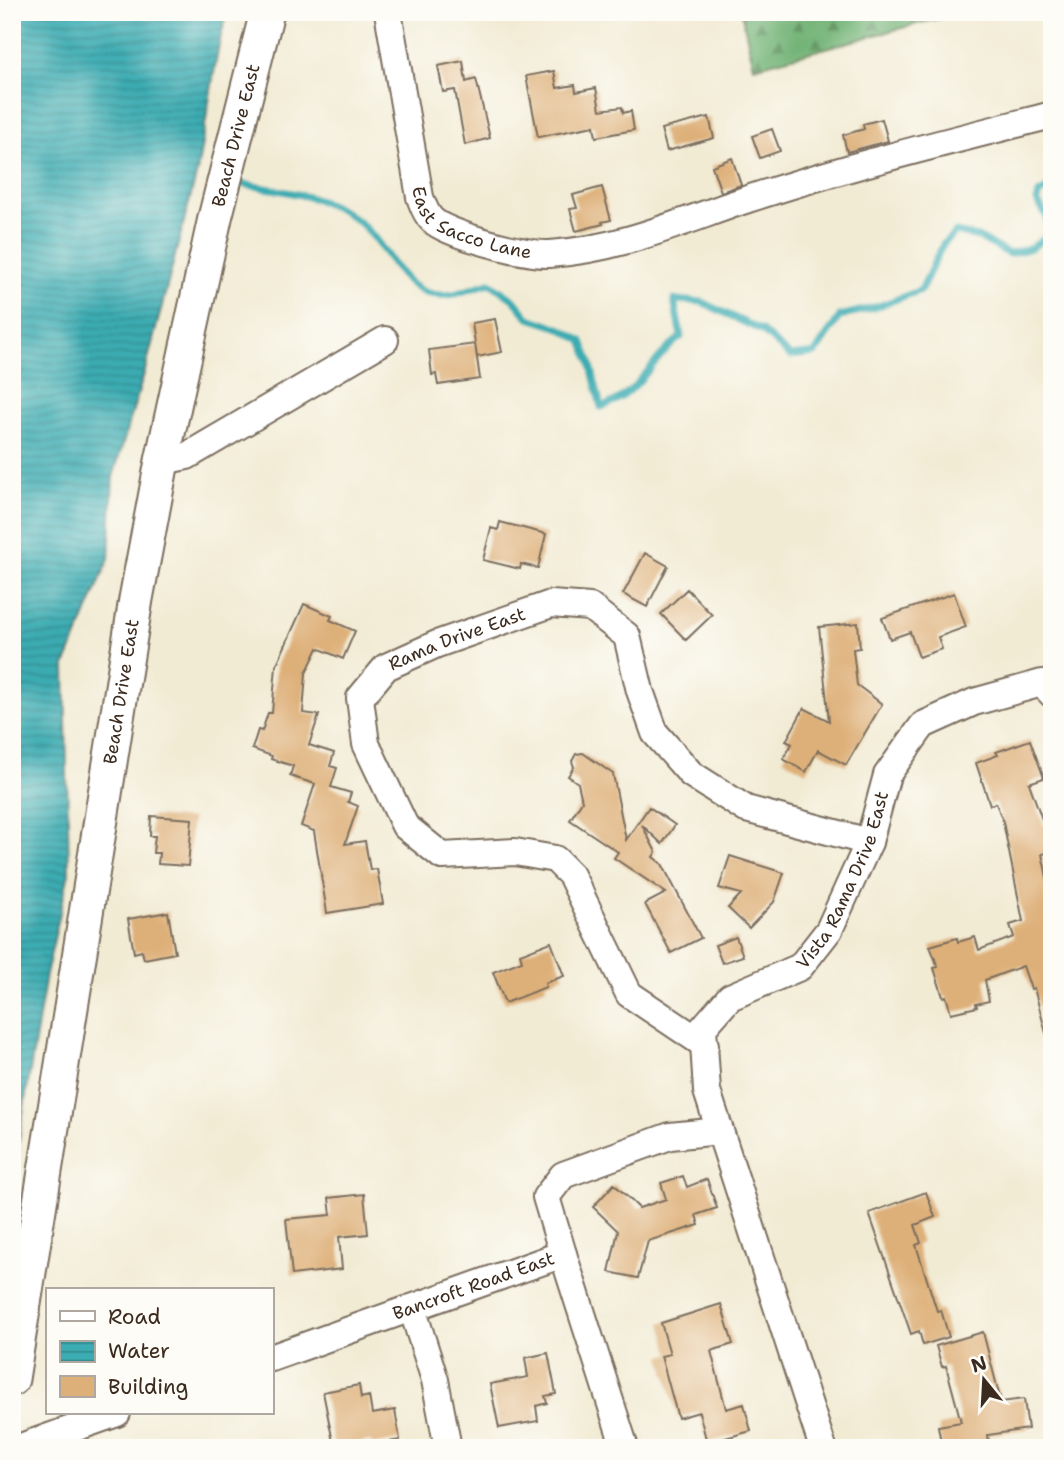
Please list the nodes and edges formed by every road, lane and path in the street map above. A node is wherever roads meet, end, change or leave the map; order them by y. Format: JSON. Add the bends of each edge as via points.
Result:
{"nodes":[{"id":1,"x":268,"y":12,"type":"edge"},
{"id":2,"x":388,"y":12,"type":"edge"},
{"id":3,"x":1052,"y":116,"type":"edge"},
{"id":4,"x":385,"y":341,"type":"dead end"},
{"id":5,"x":162,"y":461,"type":"junction"},
{"id":6,"x":1052,"y":694,"type":"edge"},
{"id":7,"x":869,"y":842,"type":"junction"},
{"id":8,"x":705,"y":1045,"type":"junction"},
{"id":9,"x":720,"y":1131,"type":"junction"},
{"id":10,"x":562,"y":1254,"type":"junction"},
{"id":11,"x":412,"y":1308,"type":"junction"},
{"id":12,"x":273,"y":1357,"type":"edge"},
{"id":13,"x":12,"y":1379,"type":"edge"},
{"id":14,"x":114,"y":1414,"type":"edge"},
{"id":15,"x":19,"y":1448,"type":"edge"},
{"id":16,"x":448,"y":1448,"type":"edge"},
{"id":17,"x":625,"y":1448,"type":"edge"},
{"id":18,"x":823,"y":1448,"type":"edge"}],
"edges":[{"from":1,"to":5,"type":"main road","name":"Beach Drive East","via":[[215,218]]},
{"from":2,"to":3,"type":"street","name":"East Sacco Lane","via":[[425,211],[450,231],[530,253],[604,246],[915,150]]},
{"from":4,"to":5,"type":"street","via":[[187,456]]},
{"from":5,"to":13,"type":"main road","name":"Beach Drive East"},
{"from":6,"to":7,"type":"street","name":"Vista Rama Drive East","via":[[1042,683],[974,702],[923,725],[887,775]]},
{"from":7,"to":8,"type":"street","name":"Vista Rama Drive East","via":[[830,930],[800,967],[730,997],[703,1028]]},
{"from":7,"to":8,"type":"street","name":"Rama Drive East","via":[[746,808],[691,774],[655,733],[626,636],[590,607],[551,604],[437,644],[386,667],[360,698],[366,744],[405,826],[442,856],[515,852],[555,859],[571,875],[629,993]]},
{"from":8,"to":9,"type":"street","name":"Vista Rama Drive East","via":[[707,1091]]},
{"from":9,"to":10,"type":"street","via":[[670,1136],[563,1175],[546,1197]]},
{"from":9,"to":18,"type":"street","name":"Vista Rama Drive East"},
{"from":10,"to":11,"type":"street","name":"Bancroft Road East"},
{"from":10,"to":17,"type":"street","name":"Bancroft Road East"},
{"from":11,"to":12,"type":"street","name":"Bancroft Road East"},
{"from":11,"to":16,"type":"street","via":[[435,1380]]},
{"from":14,"to":15,"type":"street"}]}
